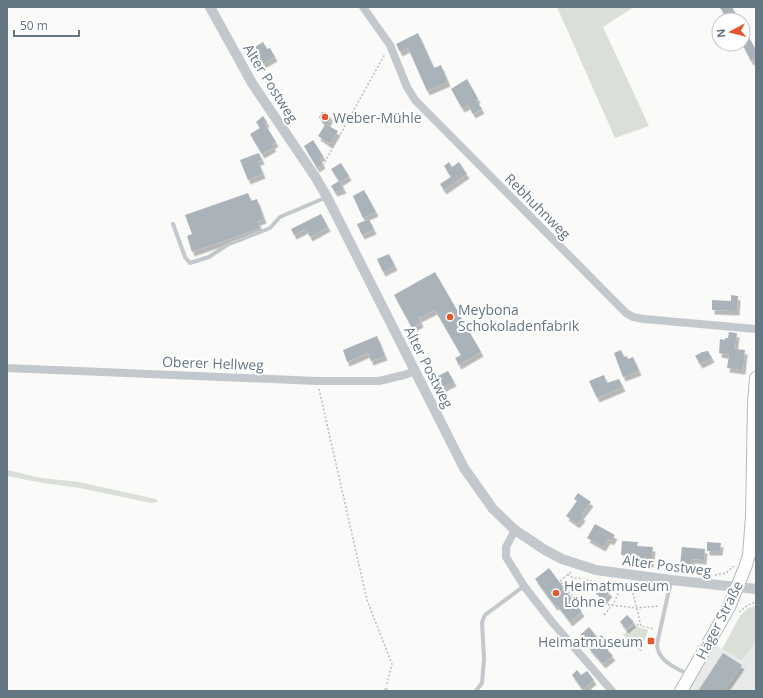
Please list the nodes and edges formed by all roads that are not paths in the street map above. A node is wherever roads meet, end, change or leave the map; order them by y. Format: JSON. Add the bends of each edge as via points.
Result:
{"nodes":[{"id":1,"x":210,"y":7,"type":"edge"},
{"id":2,"x":363,"y":7,"type":"edge"},
{"id":3,"x":327,"y":197,"type":"junction"},
{"id":4,"x":173,"y":224,"type":"dead end"},
{"id":5,"x":756,"y":329,"type":"edge"},
{"id":6,"x":7,"y":368,"type":"edge"},
{"id":7,"x":416,"y":371,"type":"junction"},
{"id":8,"x":756,"y":378,"type":"edge"},
{"id":9,"x":515,"y":530,"type":"junction"},
{"id":10,"x":671,"y":580,"type":"junction"},
{"id":11,"x":524,"y":586,"type":"junction"},
{"id":12,"x":738,"y":587,"type":"junction"},
{"id":13,"x":756,"y":589,"type":"edge"},
{"id":14,"x":690,"y":675,"type":"junction"},
{"id":15,"x":476,"y":691,"type":"edge"},
{"id":16,"x":612,"y":691,"type":"edge"},
{"id":17,"x":681,"y":691,"type":"edge"}],
"edges":[{"from":1,"to":3,"type":"street","name":"Alter Postweg","via":[[252,82]]},
{"from":2,"to":5,"type":"street","name":"Rebhuhnweg","via":[[390,46],[415,100],[626,313],[644,319]]},
{"from":3,"to":4,"type":"lane","via":[[280,217],[270,228],[227,245],[209,257],[190,263],[185,257]]},
{"from":3,"to":7,"type":"street","name":"Alter Postweg"},
{"from":6,"to":7,"type":"street","name":"Oberer Hellweg","via":[[317,381],[379,381]]},
{"from":7,"to":9,"type":"street","name":"Alter Postweg","via":[[464,468],[493,509]]},
{"from":8,"to":12,"type":"main road","name":"Häger Straße","via":[[751,537],[746,565]]},
{"from":9,"to":10,"type":"street","name":"Alter Postweg","via":[[545,550],[574,563],[596,570]]},
{"from":9,"to":11,"type":"street","via":[[506,547],[506,556]]},
{"from":10,"to":12,"type":"street","name":"Alter Postweg"},
{"from":10,"to":14,"type":"lane","via":[[657,651],[673,667]]},
{"from":11,"to":15,"type":"lane","via":[[485,614],[482,622],[482,683]]},
{"from":11,"to":16,"type":"street"},
{"from":12,"to":13,"type":"street","name":"Alter Postweg"},
{"from":12,"to":14,"type":"main road","name":"Häger Straße"},
{"from":14,"to":17,"type":"main road","name":"Häger Straße"}]}
